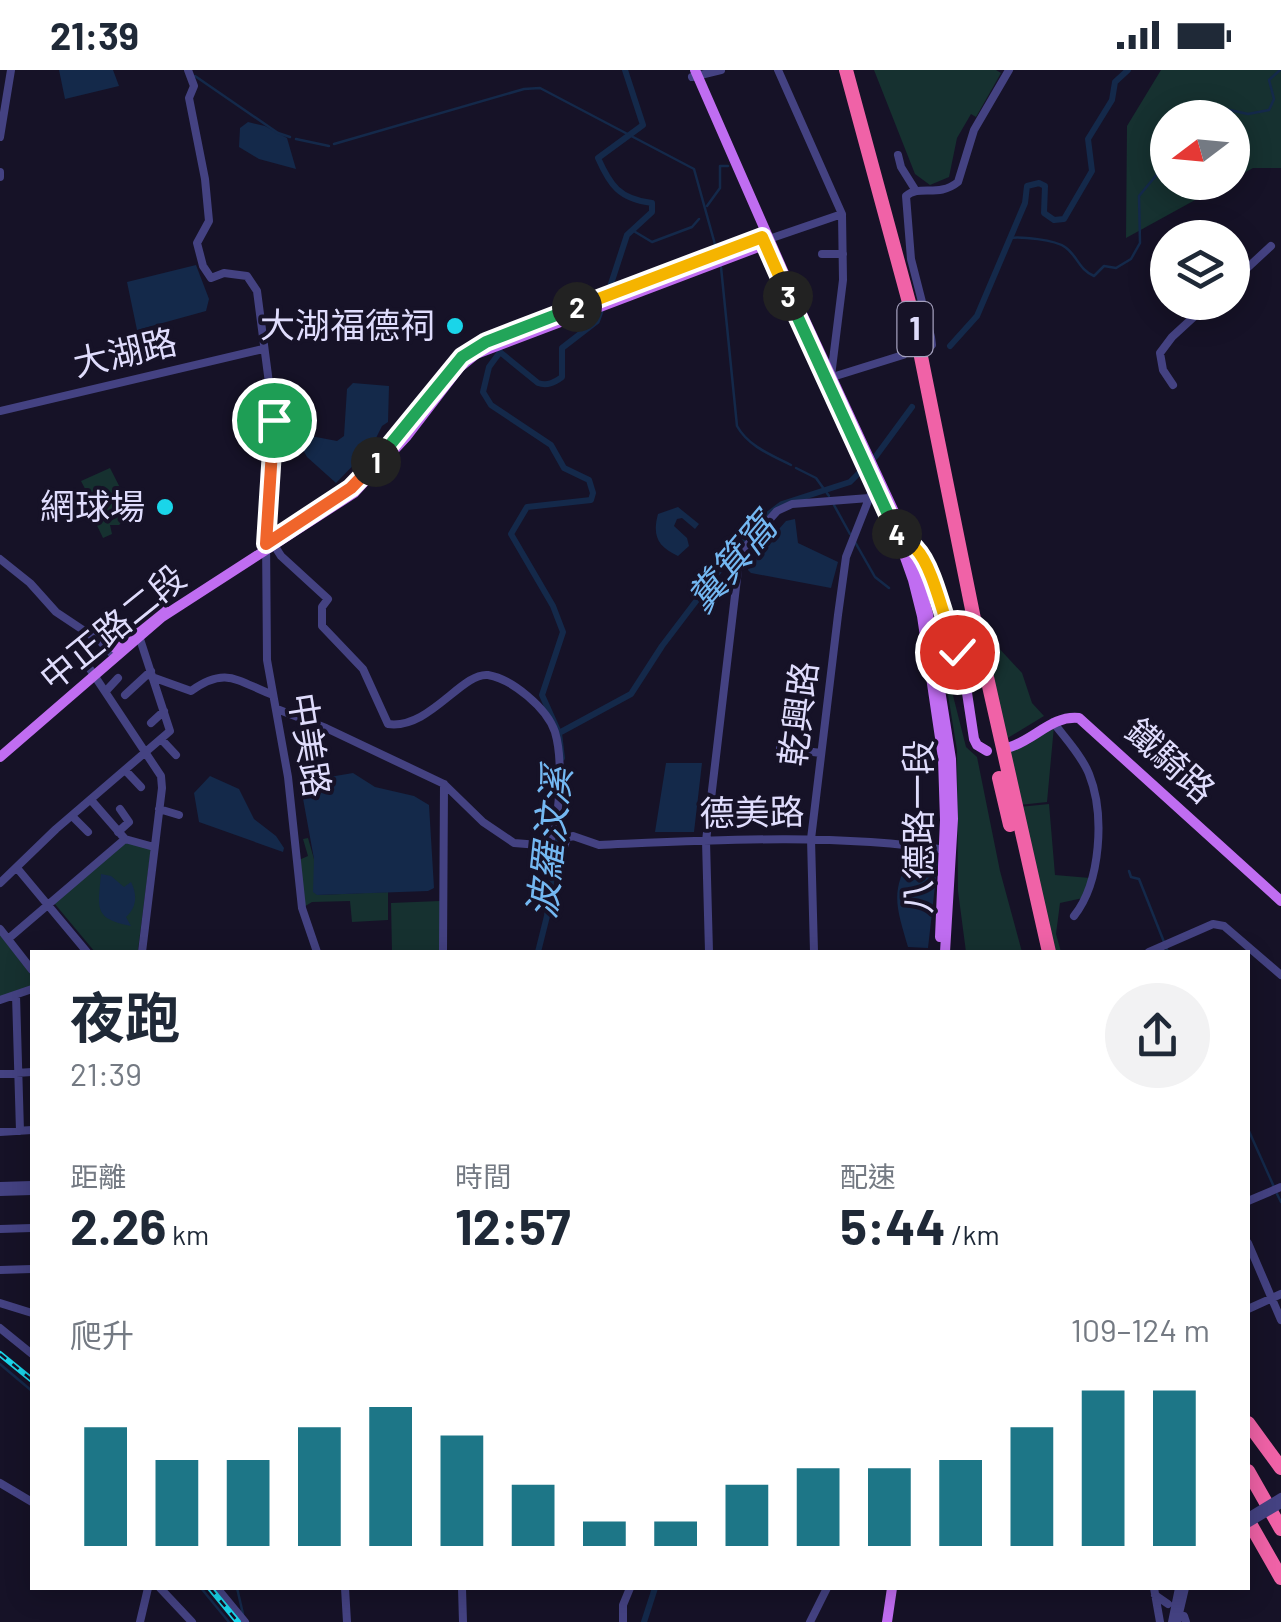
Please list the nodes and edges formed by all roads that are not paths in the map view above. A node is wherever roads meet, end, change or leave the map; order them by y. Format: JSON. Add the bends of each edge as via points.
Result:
{"nodes":[{"id":1,"x":11,"y":70,"type":"edge"},
{"id":2,"x":188,"y":70,"type":"edge"},
{"id":3,"x":721,"y":70,"type":"edge"},
{"id":4,"x":778,"y":70,"type":"edge"},
{"id":5,"x":839,"y":70,"type":"edge"},
{"id":6,"x":846,"y":70,"type":"edge"},
{"id":7,"x":1010,"y":70,"type":"edge"},
{"id":8,"x":694,"y":73,"type":"edge"},
{"id":9,"x":0,"y":137,"type":"edge"},
{"id":10,"x":898,"y":156,"type":"dead end"},
{"id":11,"x":916,"y":190,"type":"junction"},
{"id":12,"x":842,"y":214,"type":"junction"},
{"id":13,"x":765,"y":240,"type":"junction"},
{"id":14,"x":1271,"y":246,"type":"dead end"},
{"id":15,"x":822,"y":254,"type":"dead end"},
{"id":16,"x":842,"y":254,"type":"junction"},
{"id":17,"x":1250,"y":265,"type":"edge"},
{"id":18,"x":1190,"y":320,"type":"edge"},
{"id":19,"x":263,"y":349,"type":"junction"},
{"id":20,"x":928,"y":349,"type":"dead end"},
{"id":21,"x":904,"y":355,"type":"dead end"},
{"id":22,"x":829,"y":378,"type":"junction"},
{"id":23,"x":1173,"y":384,"type":"dead end"},
{"id":24,"x":0,"y":411,"type":"edge"},
{"id":25,"x":872,"y":484,"type":"junction"},
{"id":26,"x":898,"y":535,"type":"junction"},
{"id":27,"x":910,"y":544,"type":"junction"},
{"id":28,"x":269,"y":546,"type":"junction"},
{"id":29,"x":0,"y":558,"type":"edge"},
{"id":30,"x":965,"y":588,"type":"junction"},
{"id":31,"x":971,"y":620,"type":"junction"},
{"id":32,"x":139,"y":636,"type":"junction"},
{"id":33,"x":113,"y":654,"type":"junction"},
{"id":34,"x":92,"y":672,"type":"junction"},
{"id":35,"x":151,"y":674,"type":"junction"},
{"id":36,"x":118,"y":678,"type":"dead end"},
{"id":37,"x":106,"y":691,"type":"junction"},
{"id":38,"x":125,"y":695,"type":"dead end"},
{"id":39,"x":273,"y":695,"type":"junction"},
{"id":40,"x":276,"y":709,"type":"junction"},
{"id":41,"x":164,"y":711,"type":"junction"},
{"id":42,"x":1053,"y":722,"type":"junction"},
{"id":43,"x":150,"y":723,"type":"dead end"},
{"id":44,"x":161,"y":738,"type":"junction"},
{"id":45,"x":780,"y":748,"type":"dead end"},
{"id":46,"x":1008,"y":748,"type":"dead end"},
{"id":47,"x":0,"y":749,"type":"edge"},
{"id":48,"x":146,"y":751,"type":"junction"},
{"id":49,"x":986,"y":751,"type":"dead end"},
{"id":50,"x":821,"y":754,"type":"junction"},
{"id":51,"x":176,"y":755,"type":"dead end"},
{"id":52,"x":0,"y":757,"type":"edge"},
{"id":53,"x":124,"y":770,"type":"junction"},
{"id":54,"x":444,"y":784,"type":"junction"},
{"id":55,"x":141,"y":787,"type":"dead end"},
{"id":56,"x":91,"y":800,"type":"junction"},
{"id":57,"x":120,"y":809,"type":"dead end"},
{"id":58,"x":159,"y":809,"type":"junction"},
{"id":59,"x":179,"y":815,"type":"dead end"},
{"id":60,"x":72,"y":816,"type":"junction"},
{"id":61,"x":88,"y":832,"type":"dead end"},
{"id":62,"x":121,"y":835,"type":"junction"},
{"id":63,"x":811,"y":838,"type":"junction"},
{"id":64,"x":706,"y":842,"type":"junction"},
{"id":65,"x":554,"y":846,"type":"junction"},
{"id":66,"x":154,"y":847,"type":"junction"},
{"id":67,"x":947,"y":850,"type":"junction"},
{"id":68,"x":16,"y":868,"type":"junction"},
{"id":69,"x":0,"y":882,"type":"edge"},
{"id":70,"x":1281,"y":902,"type":"edge"},
{"id":71,"x":48,"y":904,"type":"junction"},
{"id":72,"x":1074,"y":916,"type":"dead end"},
{"id":73,"x":0,"y":930,"type":"edge"},
{"id":74,"x":8,"y":938,"type":"junction"},
{"id":75,"x":85,"y":950,"type":"edge"},
{"id":76,"x":142,"y":950,"type":"edge"},
{"id":77,"x":316,"y":950,"type":"edge"},
{"id":78,"x":443,"y":950,"type":"edge"},
{"id":79,"x":708,"y":950,"type":"edge"},
{"id":80,"x":814,"y":950,"type":"edge"},
{"id":81,"x":942,"y":950,"type":"edge"},
{"id":82,"x":1040,"y":950,"type":"edge"},
{"id":83,"x":1049,"y":950,"type":"edge"},
{"id":84,"x":1154,"y":950,"type":"edge"},
{"id":85,"x":30,"y":967,"type":"edge"},
{"id":86,"x":1281,"y":977,"type":"edge"},
{"id":87,"x":30,"y":990,"type":"edge"},
{"id":88,"x":16,"y":995,"type":"junction"},
{"id":89,"x":0,"y":1000,"type":"edge"},
{"id":90,"x":28,"y":1014,"type":"dead end"},
{"id":91,"x":17,"y":1015,"type":"junction"},
{"id":92,"x":30,"y":1072,"type":"edge"},
{"id":93,"x":18,"y":1073,"type":"junction"},
{"id":94,"x":0,"y":1074,"type":"edge"},
{"id":95,"x":30,"y":1130,"type":"edge"},
{"id":96,"x":20,"y":1131,"type":"junction"},
{"id":97,"x":0,"y":1132,"type":"edge"},
{"id":98,"x":30,"y":1188,"type":"edge"},
{"id":99,"x":0,"y":1189,"type":"edge"},
{"id":100,"x":1277,"y":1189,"type":"edge"},
{"id":101,"x":1250,"y":1201,"type":"edge"},
{"id":102,"x":30,"y":1228,"type":"edge"},
{"id":103,"x":0,"y":1229,"type":"edge"},
{"id":104,"x":1250,"y":1248,"type":"edge"},
{"id":105,"x":30,"y":1269,"type":"edge"},
{"id":106,"x":0,"y":1270,"type":"edge"},
{"id":107,"x":1281,"y":1294,"type":"edge"},
{"id":108,"x":1271,"y":1298,"type":"junction"},
{"id":109,"x":0,"y":1303,"type":"edge"},
{"id":110,"x":1250,"y":1308,"type":"edge"},
{"id":111,"x":30,"y":1312,"type":"edge"},
{"id":112,"x":1281,"y":1320,"type":"edge"},
{"id":113,"x":0,"y":1328,"type":"edge"},
{"id":114,"x":30,"y":1352,"type":"edge"},
{"id":115,"x":1250,"y":1426,"type":"edge"},
{"id":116,"x":1250,"y":1461,"type":"edge"},
{"id":117,"x":1281,"y":1468,"type":"edge"},
{"id":118,"x":1250,"y":1475,"type":"edge"},
{"id":119,"x":0,"y":1481,"type":"edge"},
{"id":120,"x":30,"y":1499,"type":"edge"},
{"id":121,"x":1281,"y":1500,"type":"edge"},
{"id":122,"x":1281,"y":1514,"type":"edge"},
{"id":123,"x":1250,"y":1522,"type":"edge"},
{"id":124,"x":1250,"y":1526,"type":"edge"},
{"id":125,"x":1281,"y":1529,"type":"edge"},
{"id":126,"x":1281,"y":1578,"type":"edge"},
{"id":127,"x":153,"y":1590,"type":"edge"},
{"id":128,"x":156,"y":1590,"type":"edge"},
{"id":129,"x":220,"y":1590,"type":"edge"},
{"id":130,"x":345,"y":1590,"type":"edge"},
{"id":131,"x":462,"y":1590,"type":"edge"},
{"id":132,"x":629,"y":1590,"type":"edge"},
{"id":133,"x":826,"y":1590,"type":"edge"},
{"id":134,"x":895,"y":1590,"type":"edge"},
{"id":135,"x":1182,"y":1590,"type":"edge"},
{"id":136,"x":1154,"y":1591,"type":"edge"},
{"id":137,"x":1168,"y":1604,"type":"dead end"},
{"id":138,"x":1180,"y":1620,"type":"edge"},
{"id":139,"x":140,"y":1622,"type":"edge"},
{"id":140,"x":189,"y":1622,"type":"edge"},
{"id":141,"x":245,"y":1622,"type":"edge"},
{"id":142,"x":347,"y":1622,"type":"edge"},
{"id":143,"x":463,"y":1622,"type":"edge"},
{"id":144,"x":623,"y":1622,"type":"edge"},
{"id":145,"x":810,"y":1622,"type":"edge"},
{"id":146,"x":890,"y":1622,"type":"edge"},
{"id":147,"x":1160,"y":1622,"type":"edge"}],
"edges":[{"from":1,"to":9,"type":"street"},
{"from":2,"to":19,"type":"street","name":"中美路","via":[[209,221],[198,252],[211,278],[234,274],[254,283]]},
{"from":3,"to":8,"type":"street"},
{"from":4,"to":12,"type":"street"},
{"from":5,"to":30,"type":"highway","number":"1","via":[[884,233]]},
{"from":6,"to":30,"type":"highway","number":"1","via":[[913,318]]},
{"from":7,"to":11,"type":"street","via":[[974,130],[958,182],[939,192]]},
{"from":8,"to":13,"type":"main road"},
{"from":10,"to":11,"type":"street"},
{"from":11,"to":20,"type":"street","via":[[906,196],[906,210]]},
{"from":12,"to":13,"type":"street"},
{"from":12,"to":16,"type":"street"},
{"from":13,"to":22,"type":"main road"},
{"from":13,"to":28,"type":"main road","via":[[467,360],[370,479]]},
{"from":14,"to":17,"type":"street"},
{"from":15,"to":16,"type":"street"},
{"from":16,"to":22,"type":"street"},
{"from":18,"to":23,"type":"street","via":[[1160,353]]},
{"from":19,"to":24,"type":"street","name":"大湖路"},
{"from":19,"to":28,"type":"street","name":"中美路","via":[[275,428]]},
{"from":21,"to":22,"type":"street"},
{"from":22,"to":25,"type":"main road"},
{"from":25,"to":26,"type":"main road","name":"八德路一段"},
{"from":25,"to":27,"type":"main road","name":"八德路一段"},
{"from":25,"to":50,"type":"street","name":"乾興路","via":[[846,556]]},
{"from":25,"to":64,"type":"street","via":[[777,511],[740,553]]},
{"from":26,"to":27,"type":"main road"},
{"from":26,"to":67,"type":"main road","name":"八德路一段","via":[[922,616],[943,758]]},
{"from":27,"to":49,"type":"main road","via":[[926,565],[964,673],[974,739]]},
{"from":27,"to":67,"type":"main road","name":"八德路一段","via":[[952,759]]},
{"from":28,"to":32,"type":"main road","name":"中正路二段"},
{"from":28,"to":33,"type":"main road","name":"中正路二段","via":[[165,607]]},
{"from":28,"to":39,"type":"street","name":"中美路","via":[[267,660]]},
{"from":28,"to":65,"type":"street","via":[[328,598],[322,626],[364,669],[388,724],[402,726],[485,674],[520,687],[556,735]]},
{"from":29,"to":33,"type":"street"},
{"from":30,"to":31,"type":"highway","number":"1"},
{"from":31,"to":82,"type":"highway","number":"1"},
{"from":31,"to":83,"type":"highway","number":"1"},
{"from":32,"to":33,"type":"main road","name":"中正路二段"},
{"from":32,"to":35,"type":"street"},
{"from":33,"to":34,"type":"main road","name":"中正路二段"},
{"from":34,"to":37,"type":"street"},
{"from":34,"to":47,"type":"main road","name":"中正路二段"},
{"from":34,"to":52,"type":"main road","name":"中正路二段"},
{"from":35,"to":38,"type":"street"},
{"from":35,"to":39,"type":"street","via":[[191,691],[224,676]]},
{"from":35,"to":41,"type":"street"},
{"from":36,"to":37,"type":"street"},
{"from":37,"to":48,"type":"street"},
{"from":39,"to":40,"type":"street","name":"中美路"},
{"from":40,"to":54,"type":"street","name":"德美路"},
{"from":40,"to":77,"type":"street","name":"中美路","via":[[302,908]]},
{"from":41,"to":43,"type":"street"},
{"from":41,"to":44,"type":"street","via":[[170,730]]},
{"from":42,"to":46,"type":"main road"},
{"from":42,"to":70,"type":"main road","name":"鐵騎路","via":[[1083,721]]},
{"from":42,"to":72,"type":"street","via":[[1089,774],[1094,798],[1093,881]]},
{"from":44,"to":48,"type":"street"},
{"from":44,"to":51,"type":"street"},
{"from":45,"to":50,"type":"street"},
{"from":48,"to":53,"type":"street"},
{"from":48,"to":58,"type":"street","via":[[161,776]]},
{"from":50,"to":63,"type":"street","name":"乾興路"},
{"from":53,"to":55,"type":"street"},
{"from":53,"to":56,"type":"street"},
{"from":54,"to":65,"type":"street","name":"德美路","via":[[503,838]]},
{"from":54,"to":78,"type":"street"},
{"from":56,"to":60,"type":"street"},
{"from":56,"to":62,"type":"street"},
{"from":57,"to":62,"type":"street","via":[[130,822]]},
{"from":58,"to":59,"type":"street"},
{"from":58,"to":66,"type":"street"},
{"from":60,"to":61,"type":"street"},
{"from":60,"to":68,"type":"street"},
{"from":62,"to":66,"type":"street"},
{"from":62,"to":71,"type":"street"},
{"from":63,"to":64,"type":"street","name":"德美路"},
{"from":63,"to":67,"type":"street","name":"德美路"},
{"from":63,"to":80,"type":"street","name":"乾興路"},
{"from":64,"to":65,"type":"street","name":"德美路","via":[[599,844],[572,836]]},
{"from":64,"to":79,"type":"street"},
{"from":66,"to":76,"type":"street"},
{"from":67,"to":81,"type":"main road","name":"八德路一段"},
{"from":68,"to":69,"type":"street"},
{"from":68,"to":71,"type":"street"},
{"from":71,"to":74,"type":"street"},
{"from":71,"to":75,"type":"street"},
{"from":73,"to":74,"type":"street"},
{"from":74,"to":85,"type":"street"},
{"from":84,"to":86,"type":"street","via":[[1213,924],[1224,926]]},
{"from":87,"to":88,"type":"street"},
{"from":88,"to":89,"type":"street"},
{"from":88,"to":91,"type":"street"},
{"from":90,"to":91,"type":"street"},
{"from":91,"to":93,"type":"street"},
{"from":92,"to":93,"type":"street"},
{"from":93,"to":94,"type":"street"},
{"from":93,"to":96,"type":"street"},
{"from":95,"to":96,"type":"street"},
{"from":96,"to":97,"type":"street"},
{"from":98,"to":99,"type":"street"},
{"from":100,"to":101,"type":"street"},
{"from":102,"to":103,"type":"street"},
{"from":104,"to":108,"type":"street"},
{"from":105,"to":106,"type":"street"},
{"from":107,"to":108,"type":"street"},
{"from":108,"to":110,"type":"street"},
{"from":108,"to":112,"type":"street"},
{"from":109,"to":111,"type":"street"},
{"from":113,"to":114,"type":"street"},
{"from":115,"to":117,"type":"highway"},
{"from":116,"to":122,"type":"highway"},
{"from":118,"to":125,"type":"highway"},
{"from":119,"to":120,"type":"street"},
{"from":121,"to":123,"type":"street","bridge":true},
{"from":124,"to":126,"type":"highway"},
{"from":127,"to":139,"type":"street"},
{"from":128,"to":140,"type":"street"},
{"from":129,"to":141,"type":"street"},
{"from":130,"to":142,"type":"street"},
{"from":131,"to":143,"type":"street"},
{"from":132,"to":144,"type":"street"},
{"from":133,"to":145,"type":"street"},
{"from":134,"to":146,"type":"main road"},
{"from":135,"to":138,"type":"street"},
{"from":136,"to":137,"type":"street"},
{"from":136,"to":147,"type":"street"}]}
